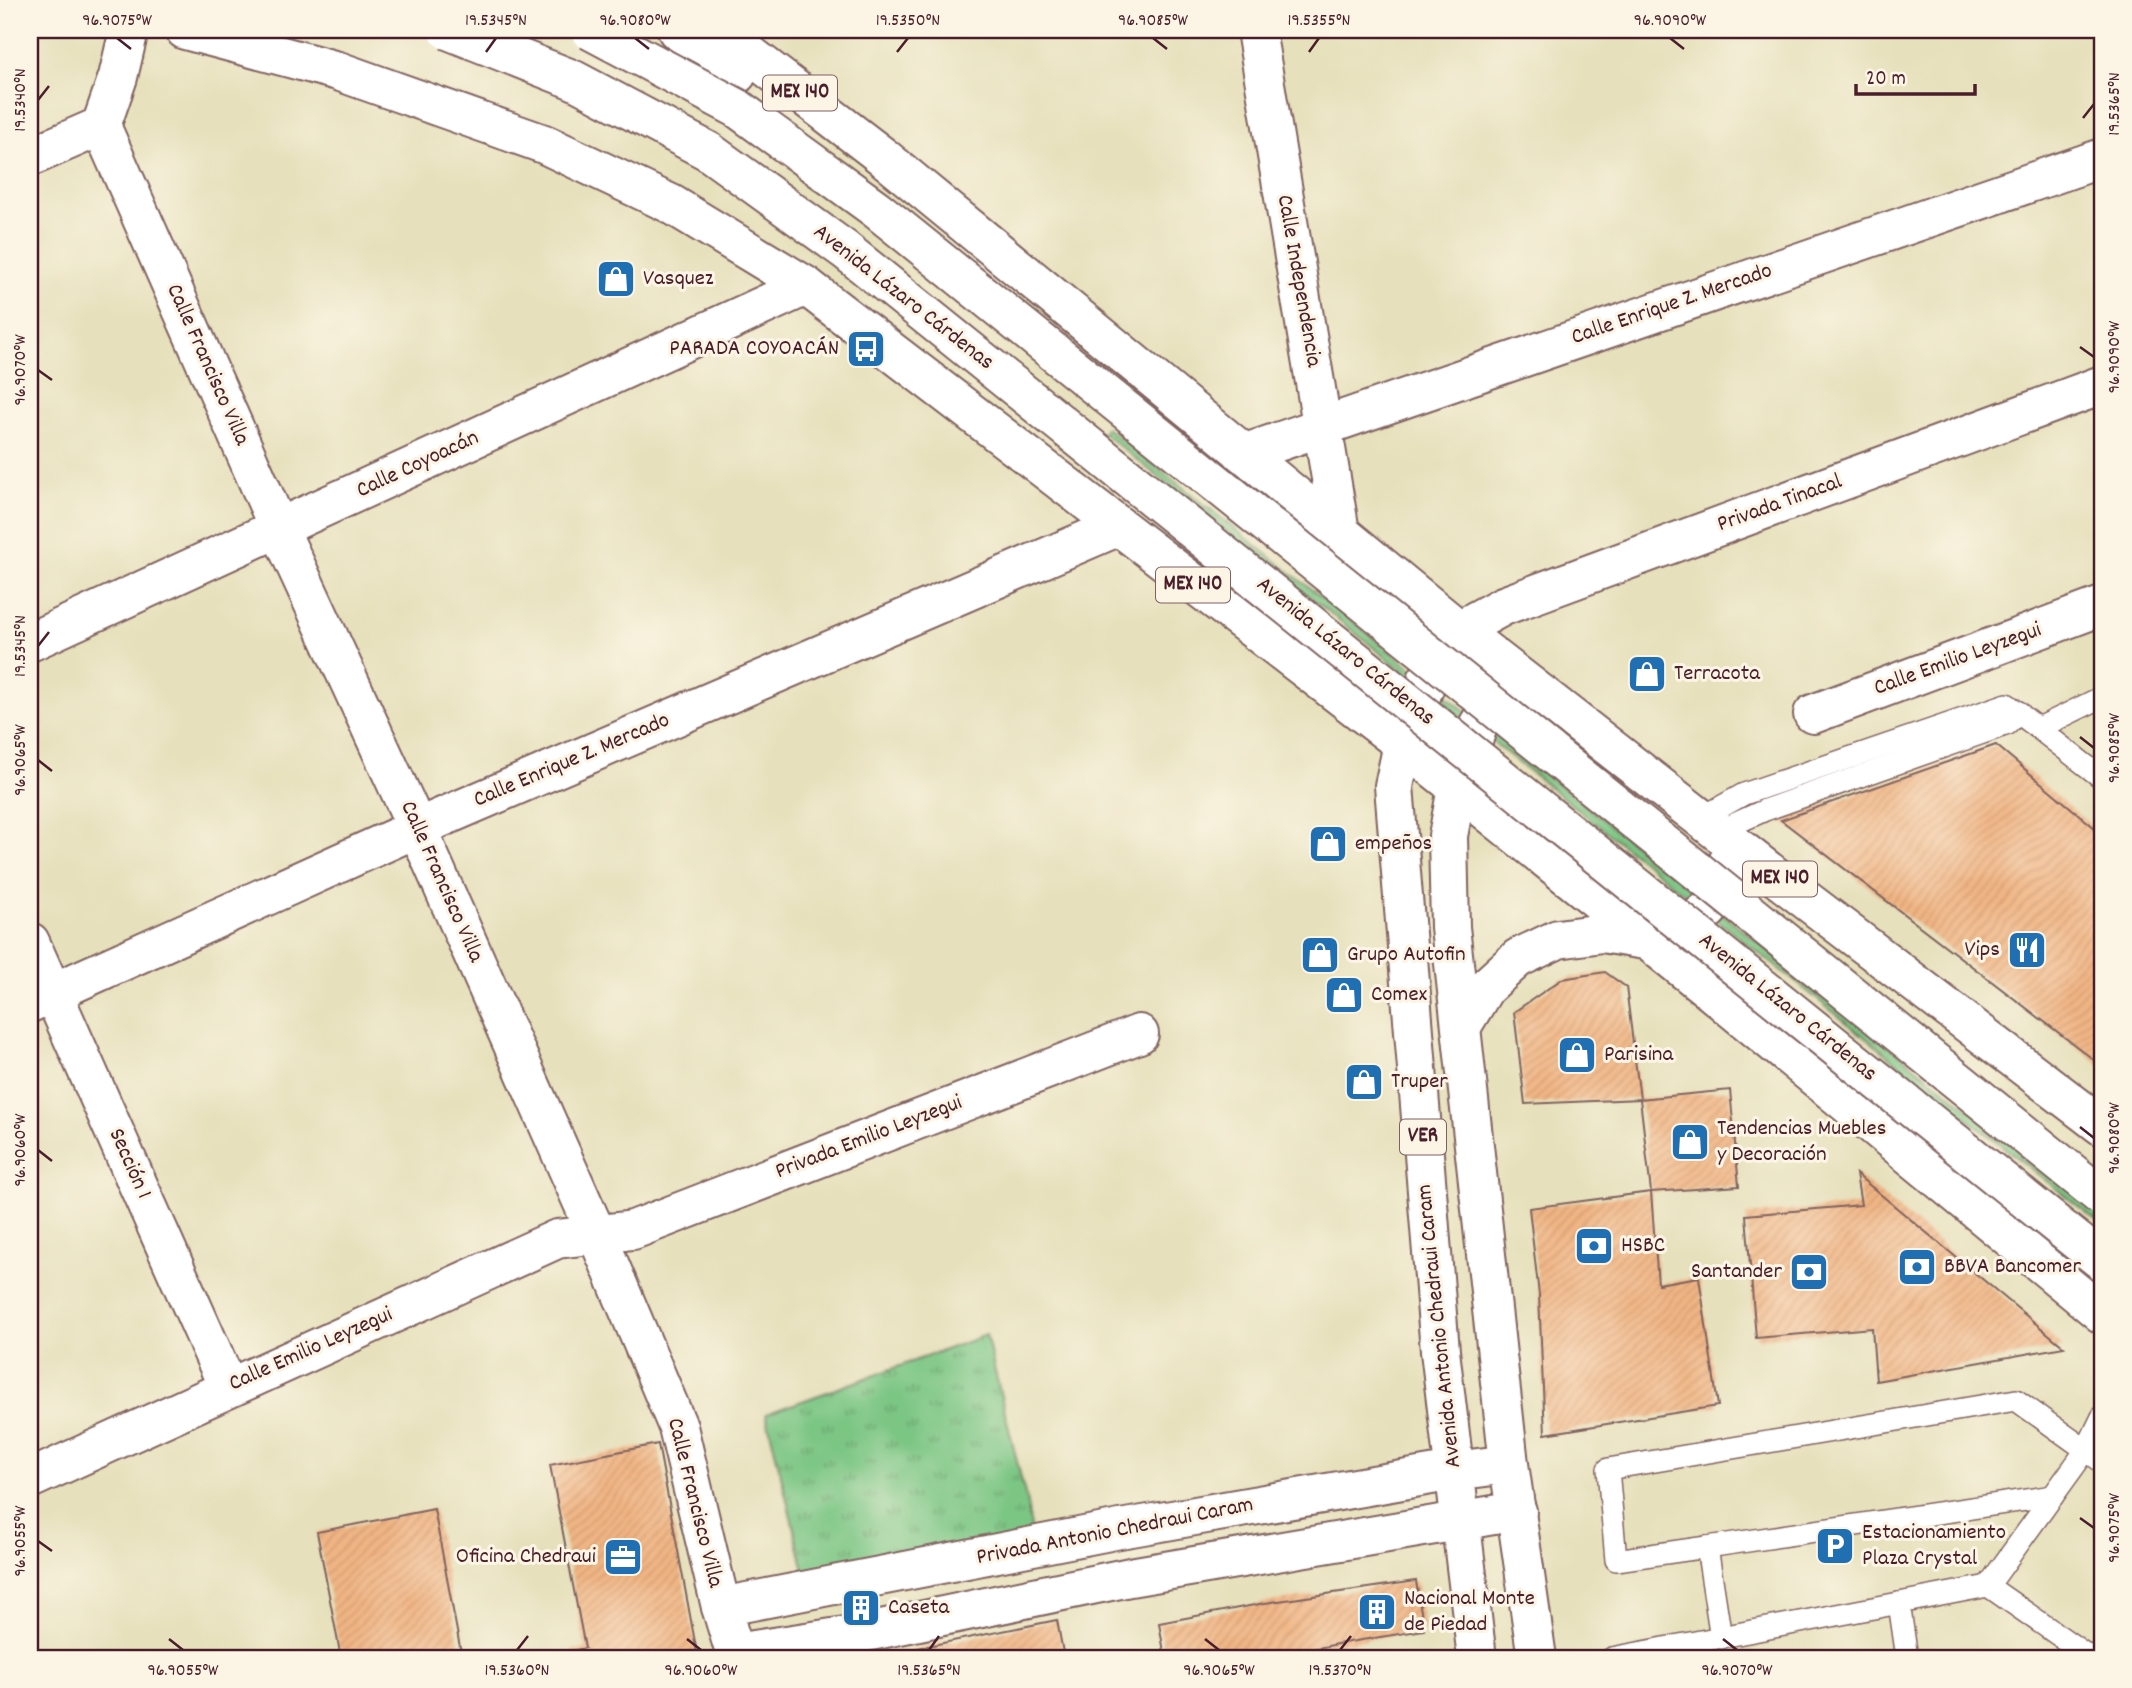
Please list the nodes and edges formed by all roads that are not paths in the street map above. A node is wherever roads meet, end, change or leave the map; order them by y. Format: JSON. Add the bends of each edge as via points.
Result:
{"nodes":[{"id":1,"x":129,"y":30,"type":"edge"},
{"id":2,"x":185,"y":30,"type":"edge"},
{"id":3,"x":449,"y":30,"type":"edge"},
{"id":4,"x":590,"y":30,"type":"edge"},
{"id":5,"x":677,"y":30,"type":"edge"},
{"id":6,"x":718,"y":30,"type":"edge"},
{"id":7,"x":1256,"y":30,"type":"edge"},
{"id":8,"x":101,"y":126,"type":"junction"},
{"id":9,"x":882,"y":156,"type":"junction"},
{"id":10,"x":30,"y":157,"type":"edge"},
{"id":11,"x":2102,"y":158,"type":"edge"},
{"id":12,"x":806,"y":286,"type":"junction"},
{"id":13,"x":2102,"y":385,"type":"edge"},
{"id":14,"x":1322,"y":425,"type":"junction"},
{"id":15,"x":1243,"y":454,"type":"junction"},
{"id":16,"x":1117,"y":527,"type":"junction"},
{"id":17,"x":279,"y":529,"type":"junction"},
{"id":18,"x":1340,"y":533,"type":"junction"},
{"id":19,"x":2102,"y":606,"type":"edge"},
{"id":20,"x":1460,"y":630,"type":"junction"},
{"id":21,"x":30,"y":642,"type":"edge"},
{"id":22,"x":1511,"y":669,"type":"junction"},
{"id":23,"x":2102,"y":697,"type":"edge"},
{"id":24,"x":1814,"y":714,"type":"dead end"},
{"id":25,"x":2039,"y":728,"type":"junction"},
{"id":26,"x":1403,"y":744,"type":"junction"},
{"id":27,"x":2102,"y":778,"type":"edge"},
{"id":28,"x":1457,"y":788,"type":"junction"},
{"id":29,"x":417,"y":828,"type":"junction"},
{"id":30,"x":1717,"y":830,"type":"junction"},
{"id":31,"x":1789,"y":887,"type":"junction"},
{"id":32,"x":1646,"y":940,"type":"junction"},
{"id":33,"x":30,"y":942,"type":"edge"},
{"id":34,"x":1702,"y":984,"type":"junction"},
{"id":35,"x":42,"y":998,"type":"edge"},
{"id":36,"x":1462,"y":1026,"type":"junction"},
{"id":37,"x":1139,"y":1034,"type":"dead end"},
{"id":38,"x":2102,"y":1126,"type":"edge"},
{"id":39,"x":2102,"y":1197,"type":"edge"},
{"id":40,"x":597,"y":1235,"type":"junction"},
{"id":41,"x":2102,"y":1261,"type":"edge"},
{"id":42,"x":2102,"y":1314,"type":"edge"},
{"id":43,"x":228,"y":1387,"type":"junction"},
{"id":44,"x":2102,"y":1418,"type":"edge"},
{"id":45,"x":2094,"y":1456,"type":"edge"},
{"id":46,"x":1509,"y":1464,"type":"junction"},
{"id":47,"x":1454,"y":1471,"type":"junction"},
{"id":48,"x":30,"y":1479,"type":"edge"},
{"id":49,"x":2053,"y":1496,"type":"junction"},
{"id":50,"x":1517,"y":1511,"type":"junction"},
{"id":51,"x":1460,"y":1520,"type":"junction"},
{"id":52,"x":1120,"y":1528,"type":"junction"},
{"id":53,"x":1707,"y":1547,"type":"junction"},
{"id":54,"x":1130,"y":1577,"type":"junction"},
{"id":55,"x":1988,"y":1586,"type":"junction"},
{"id":56,"x":1899,"y":1603,"type":"junction"},
{"id":57,"x":721,"y":1607,"type":"junction"},
{"id":58,"x":1721,"y":1638,"type":"junction"},
{"id":59,"x":736,"y":1656,"type":"edge"},
{"id":60,"x":1477,"y":1658,"type":"edge"},
{"id":61,"x":1537,"y":1658,"type":"edge"},
{"id":62,"x":1612,"y":1658,"type":"edge"},
{"id":63,"x":1907,"y":1658,"type":"edge"},
{"id":64,"x":2091,"y":1658,"type":"edge"}],
"edges":[{"from":1,"to":8,"type":"main road"},
{"from":2,"to":12,"type":"main road","number":"MEX 140","via":[[338,71],[544,144],[671,204]]},
{"from":3,"to":41,"type":"main road","name":"Avenida Lázaro Cárdenas","number":"MEX 140","bridge":true,"via":[[574,80],[708,151],[845,250]]},
{"from":4,"to":39,"type":"main road","number":"MEX 140","bridge":true,"via":[[737,108],[876,209]]},
{"from":5,"to":9,"type":"main road","via":[[743,78]]},
{"from":6,"to":9,"type":"main road","number":"MEX 140"},
{"from":7,"to":14,"type":"main road","name":"Calle Independencia"},
{"from":8,"to":10,"type":"main road"},
{"from":8,"to":17,"type":"main road","name":"Calle Francisco Villa"},
{"from":9,"to":15,"type":"main road","number":"MEX 140"},
{"from":11,"to":14,"type":"main road","name":"Calle Enrique Z. Mercado"},
{"from":12,"to":16,"type":"main road","number":"MEX 140"},
{"from":12,"to":17,"type":"main road","name":"Calle Coyoacán"},
{"from":13,"to":20,"type":"main road","name":"Privada Tinacal","via":[[1503,606]]},
{"from":14,"to":15,"type":"main road","name":"Calle Enrique Z. Mercado"},
{"from":14,"to":18,"type":"main road","name":"Calle Independencia"},
{"from":15,"to":18,"type":"main road","number":"MEX 140"},
{"from":16,"to":26,"type":"main road","number":"MEX 140"},
{"from":16,"to":29,"type":"main road","name":"Calle Enrique Z. Mercado"},
{"from":17,"to":21,"type":"main road","name":"Calle Coyoacán"},
{"from":17,"to":29,"type":"main road","name":"Calle Francisco Villa"},
{"from":18,"to":20,"type":"main road","number":"MEX 140"},
{"from":19,"to":24,"type":"main road","name":"Calle Emilio Leyzegui"},
{"from":20,"to":22,"type":"main road","number":"MEX 140"},
{"from":20,"to":26,"type":"main road","name":"Avenida Antonio Chedraui Caram","number":"VER","via":[[1427,680]]},
{"from":22,"to":28,"type":"main road","number":"VER","via":[[1478,726]]},
{"from":22,"to":30,"type":"main road","number":"MEX 140"},
{"from":23,"to":25,"type":"lane"},
{"from":25,"to":27,"type":"lane"},
{"from":25,"to":30,"type":"lane","via":[[2019,712],[2008,723]]},
{"from":26,"to":28,"type":"main road","number":"MEX 140"},
{"from":26,"to":47,"type":"main road","name":"Avenida Antonio Chedraui Caram","number":"VER","via":[[1394,786]]},
{"from":28,"to":32,"type":"main road","number":"MEX 140"},
{"from":28,"to":36,"type":"main road","number":"VER","via":[[1448,836],[1450,927]]},
{"from":29,"to":35,"type":"main road","name":"Calle Enrique Z. Mercado"},
{"from":29,"to":40,"type":"main road","name":"Calle Francisco Villa"},
{"from":30,"to":31,"type":"main road","number":"MEX 140"},
{"from":30,"to":32,"type":"main road","via":[[1727,877],[1709,909],[1680,931]]},
{"from":31,"to":34,"type":"main road","via":[[1752,891],[1721,913],[1703,947]]},
{"from":31,"to":38,"type":"main road","number":"MEX 140"},
{"from":32,"to":34,"type":"main road","number":"MEX 140"},
{"from":32,"to":36,"type":"main road","via":[[1602,933],[1558,939],[1528,953],[1485,988]]},
{"from":33,"to":35,"type":"main road","name":"Sección 1"},
{"from":34,"to":42,"type":"main road","number":"MEX 140"},
{"from":35,"to":43,"type":"main road","name":"Sección 1"},
{"from":36,"to":46,"type":"main road","number":"VER"},
{"from":37,"to":40,"type":"main road","name":"Privada Emilio Leyzegui","via":[[633,1230]]},
{"from":40,"to":43,"type":"main road","name":"Calle Emilio Leyzegui","via":[[557,1239]]},
{"from":40,"to":57,"type":"main road","name":"Calle Francisco Villa","via":[[678,1427]]},
{"from":43,"to":48,"type":"main road","name":"Calle Emilio Leyzegui"},
{"from":44,"to":45,"type":"lane"},
{"from":45,"to":49,"type":"lane"},
{"from":45,"to":53,"type":"lane","via":[[2016,1400],[1608,1469],[1616,1560]]},
{"from":46,"to":47,"type":"main road","name":"Privada Antonio Chedraui Caram"},
{"from":46,"to":50,"type":"main road","number":"VER"},
{"from":47,"to":51,"type":"main road","name":"Avenida Antonio Chedraui Caram","number":"VER"},
{"from":47,"to":52,"type":"main road","name":"Privada Antonio Chedraui Caram"},
{"from":49,"to":53,"type":"lane"},
{"from":49,"to":55,"type":"lane"},
{"from":50,"to":51,"type":"main road","name":"Privada Antonio Chedraui Caram"},
{"from":50,"to":61,"type":"main road","number":"VER"},
{"from":51,"to":54,"type":"main road","name":"Privada Antonio Chedraui Caram"},
{"from":51,"to":60,"type":"main road","name":"Avenida Antonio Chedraui Caram","number":"VER"},
{"from":52,"to":54,"type":"main road"},
{"from":52,"to":57,"type":"main road","name":"Privada Antonio Chedraui Caram"},
{"from":53,"to":58,"type":"lane"},
{"from":54,"to":59,"type":"main road","name":"Privada Antonio Chedraui Caram"},
{"from":55,"to":56,"type":"lane"},
{"from":55,"to":64,"type":"lane"},
{"from":56,"to":58,"type":"lane"},
{"from":56,"to":63,"type":"lane"},
{"from":57,"to":59,"type":"main road","name":"Calle Francisco Villa"},
{"from":58,"to":62,"type":"lane"}]}
